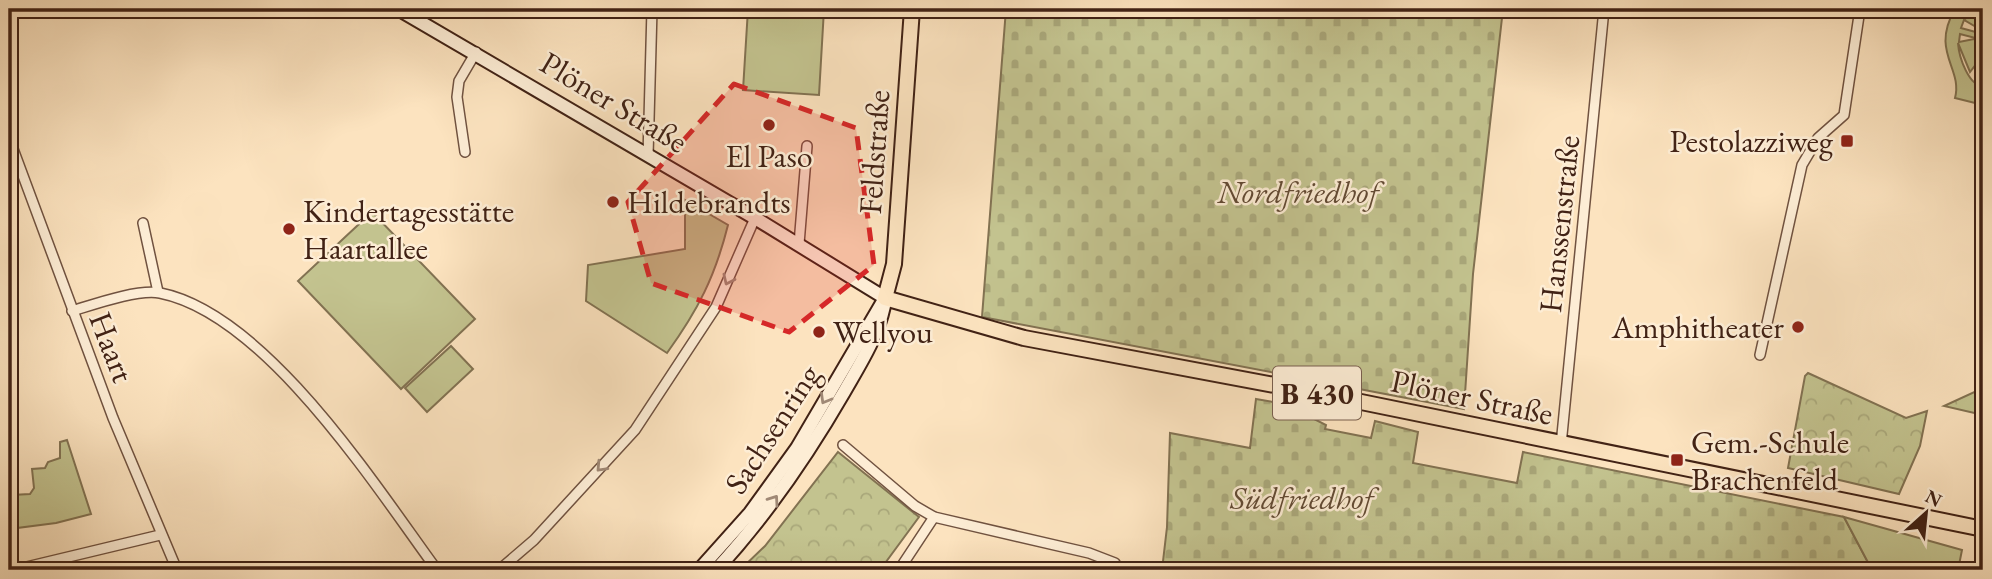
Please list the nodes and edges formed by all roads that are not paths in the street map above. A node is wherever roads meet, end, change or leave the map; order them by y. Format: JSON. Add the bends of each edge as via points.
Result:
{"nodes":[{"id":1,"x":398,"y":9,"type":"edge"},
{"id":2,"x":652,"y":9,"type":"edge"},
{"id":3,"x":912,"y":9,"type":"edge"},
{"id":4,"x":1604,"y":9,"type":"edge"},
{"id":5,"x":1860,"y":9,"type":"edge"},
{"id":6,"x":476,"y":52,"type":"junction"},
{"id":7,"x":9,"y":138,"type":"edge"},
{"id":8,"x":807,"y":146,"type":"dead end"},
{"id":9,"x":465,"y":152,"type":"dead end"},
{"id":10,"x":648,"y":156,"type":"junction"},
{"id":11,"x":755,"y":218,"type":"junction"},
{"id":12,"x":143,"y":223,"type":"dead end"},
{"id":13,"x":799,"y":244,"type":"junction"},
{"id":14,"x":158,"y":292,"type":"junction"},
{"id":15,"x":886,"y":298,"type":"junction"},
{"id":16,"x":72,"y":311,"type":"junction"},
{"id":17,"x":1760,"y":355,"type":"dead end"},
{"id":18,"x":1561,"y":444,"type":"junction"},
{"id":19,"x":843,"y":445,"type":"dead end"},
{"id":20,"x":934,"y":517,"type":"junction"},
{"id":21,"x":1983,"y":529,"type":"edge"},
{"id":22,"x":160,"y":535,"type":"junction"},
{"id":23,"x":1115,"y":563,"type":"dead end"},
{"id":24,"x":14,"y":570,"type":"edge"},
{"id":25,"x":177,"y":570,"type":"edge"},
{"id":26,"x":437,"y":570,"type":"edge"},
{"id":27,"x":499,"y":570,"type":"edge"},
{"id":28,"x":699,"y":570,"type":"edge"},
{"id":29,"x":716,"y":570,"type":"edge"},
{"id":30,"x":899,"y":570,"type":"edge"}],
"edges":[{"from":1,"to":6,"type":"main road","name":"Plöner Straße"},
{"from":2,"to":10,"type":"street"},
{"from":3,"to":15,"type":"main road","name":"Feldstraße","via":[[894,264]]},
{"from":4,"to":18,"type":"street","name":"Hanssenstraße"},
{"from":5,"to":17,"type":"street","via":[[1844,114],[1818,138],[1802,165]]},
{"from":6,"to":9,"type":"street","via":[[459,81],[457,97]]},
{"from":6,"to":10,"type":"main road","name":"Plöner Straße"},
{"from":7,"to":16,"type":"street","name":"Haart"},
{"from":8,"to":13,"type":"street"},
{"from":10,"to":11,"type":"main road","name":"Plöner Straße"},
{"from":11,"to":13,"type":"main road","name":"Plöner Straße"},
{"from":11,"to":27,"type":"street","one_way":true,"via":[[716,307],[635,430],[534,540]]},
{"from":12,"to":14,"type":"street"},
{"from":13,"to":15,"type":"main road","name":"Plöner Straße"},
{"from":14,"to":16,"type":"street"},
{"from":14,"to":26,"type":"street","via":[[201,308],[279,369],[333,431]]},
{"from":15,"to":18,"type":"main road","name":"Plöner Straße","number":"B 430","via":[[1024,338]]},
{"from":15,"to":28,"type":"main road","name":"Sachsenring","one_way":true,"via":[[797,448],[750,513]]},
{"from":29,"to":15,"type":"main road","name":"Sachsenring","one_way":true,"via":[[765,514],[817,437],[878,330]]},
{"from":16,"to":22,"type":"street","name":"Haart"},
{"from":18,"to":21,"type":"main road","name":"Plöner Straße","number":"B 430"},
{"from":19,"to":20,"type":"street"},
{"from":20,"to":23,"type":"street"},
{"from":20,"to":30,"type":"street"},
{"from":22,"to":24,"type":"street"},
{"from":22,"to":25,"type":"street","name":"Haart"}]}
